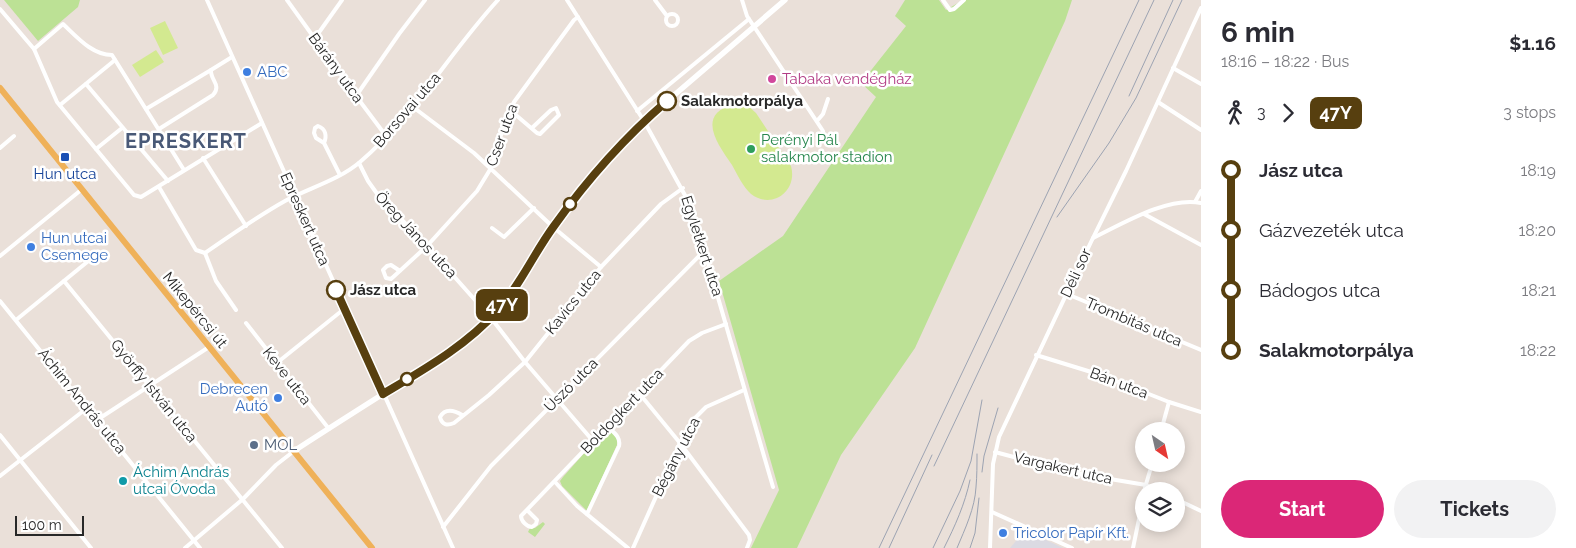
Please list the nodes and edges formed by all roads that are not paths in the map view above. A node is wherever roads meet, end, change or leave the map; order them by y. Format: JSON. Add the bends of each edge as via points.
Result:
{"nodes":[{"id":1,"x":207,"y":0,"type":"edge"},
{"id":2,"x":287,"y":0,"type":"edge"},
{"id":3,"x":342,"y":0,"type":"edge"},
{"id":4,"x":425,"y":0,"type":"edge"},
{"id":5,"x":498,"y":0,"type":"edge"},
{"id":6,"x":567,"y":0,"type":"edge"},
{"id":7,"x":655,"y":0,"type":"edge"},
{"id":8,"x":742,"y":0,"type":"edge"},
{"id":9,"x":785,"y":0,"type":"edge"},
{"id":10,"x":943,"y":0,"type":"edge"},
{"id":11,"x":964,"y":0,"type":"edge"},
{"id":12,"x":1201,"y":8,"type":"edge"},
{"id":13,"x":0,"y":9,"type":"edge"},
{"id":14,"x":667,"y":16,"type":"dead end"},
{"id":15,"x":578,"y":17,"type":"junction"},
{"id":16,"x":749,"y":18,"type":"junction"},
{"id":17,"x":754,"y":27,"type":"junction"},
{"id":18,"x":313,"y":37,"type":"junction"},
{"id":19,"x":34,"y":49,"type":"junction"},
{"id":20,"x":232,"y":57,"type":"junction"},
{"id":21,"x":115,"y":60,"type":"junction"},
{"id":22,"x":1174,"y":68,"type":"junction"},
{"id":23,"x":211,"y":70,"type":"junction"},
{"id":24,"x":86,"y":84,"type":"junction"},
{"id":25,"x":1201,"y":84,"type":"edge"},
{"id":26,"x":0,"y":88,"type":"edge"},
{"id":27,"x":356,"y":96,"type":"junction"},
{"id":28,"x":828,"y":99,"type":"dead end"},
{"id":29,"x":1158,"y":102,"type":"junction"},
{"id":30,"x":60,"y":105,"type":"junction"},
{"id":31,"x":413,"y":107,"type":"junction"},
{"id":32,"x":146,"y":109,"type":"junction"},
{"id":33,"x":510,"y":110,"type":"junction"},
{"id":34,"x":637,"y":111,"type":"junction"},
{"id":35,"x":644,"y":121,"type":"junction"},
{"id":36,"x":816,"y":121,"type":"junction"},
{"id":37,"x":262,"y":122,"type":"junction"},
{"id":38,"x":533,"y":127,"type":"dead end"},
{"id":39,"x":122,"y":128,"type":"junction"},
{"id":40,"x":158,"y":129,"type":"junction"},
{"id":41,"x":1201,"y":130,"type":"edge"},
{"id":42,"x":823,"y":131,"type":"dead end"},
{"id":43,"x":14,"y":136,"type":"dead end"},
{"id":44,"x":386,"y":136,"type":"junction"},
{"id":45,"x":324,"y":143,"type":"dead end"},
{"id":46,"x":0,"y":148,"type":"edge"},
{"id":47,"x":96,"y":149,"type":"junction"},
{"id":48,"x":203,"y":158,"type":"junction"},
{"id":49,"x":359,"y":163,"type":"junction"},
{"id":50,"x":492,"y":168,"type":"junction"},
{"id":51,"x":184,"y":170,"type":"junction"},
{"id":52,"x":340,"y":175,"type":"junction"},
{"id":53,"x":168,"y":181,"type":"junction"},
{"id":54,"x":159,"y":187,"type":"junction"},
{"id":55,"x":682,"y":188,"type":"junction"},
{"id":56,"x":81,"y":190,"type":"junction"},
{"id":57,"x":1201,"y":191,"type":"edge"},
{"id":58,"x":295,"y":197,"type":"junction"},
{"id":59,"x":1196,"y":202,"type":"junction"},
{"id":60,"x":1201,"y":203,"type":"edge"},
{"id":61,"x":534,"y":208,"type":"junction"},
{"id":62,"x":1144,"y":214,"type":"junction"},
{"id":63,"x":246,"y":226,"type":"junction"},
{"id":64,"x":553,"y":226,"type":"junction"},
{"id":65,"x":492,"y":228,"type":"dead end"},
{"id":66,"x":1092,"y":239,"type":"junction"},
{"id":67,"x":1201,"y":245,"type":"edge"},
{"id":68,"x":427,"y":246,"type":"junction"},
{"id":69,"x":705,"y":250,"type":"junction"},
{"id":70,"x":205,"y":252,"type":"junction"},
{"id":71,"x":97,"y":254,"type":"dead end"},
{"id":72,"x":0,"y":256,"type":"edge"},
{"id":73,"x":601,"y":267,"type":"junction"},
{"id":74,"x":400,"y":271,"type":"junction"},
{"id":75,"x":64,"y":281,"type":"junction"},
{"id":76,"x":1067,"y":294,"type":"junction"},
{"id":77,"x":0,"y":301,"type":"edge"},
{"id":78,"x":344,"y":309,"type":"junction"},
{"id":79,"x":236,"y":310,"type":"dead end"},
{"id":80,"x":491,"y":318,"type":"junction"},
{"id":81,"x":16,"y":320,"type":"junction"},
{"id":82,"x":246,"y":323,"type":"dead end"},
{"id":83,"x":726,"y":324,"type":"junction"},
{"id":84,"x":209,"y":347,"type":"junction"},
{"id":85,"x":1201,"y":350,"type":"edge"},
{"id":86,"x":1036,"y":355,"type":"junction"},
{"id":87,"x":278,"y":362,"type":"junction"},
{"id":88,"x":525,"y":362,"type":"junction"},
{"id":89,"x":149,"y":385,"type":"junction"},
{"id":90,"x":744,"y":390,"type":"junction"},
{"id":91,"x":640,"y":393,"type":"junction"},
{"id":92,"x":383,"y":394,"type":"junction"},
{"id":93,"x":557,"y":399,"type":"junction"},
{"id":94,"x":1169,"y":402,"type":"junction"},
{"id":95,"x":87,"y":408,"type":"junction"},
{"id":96,"x":1201,"y":412,"type":"edge"},
{"id":97,"x":462,"y":416,"type":"junction"},
{"id":98,"x":97,"y":420,"type":"junction"},
{"id":99,"x":1163,"y":422,"type":"edge"},
{"id":100,"x":608,"y":427,"type":"junction"},
{"id":101,"x":329,"y":429,"type":"junction"},
{"id":102,"x":0,"y":435,"type":"edge"},
{"id":103,"x":593,"y":441,"type":"junction"},
{"id":104,"x":680,"y":443,"type":"junction"},
{"id":105,"x":294,"y":451,"type":"junction"},
{"id":106,"x":995,"y":452,"type":"junction"},
{"id":107,"x":20,"y":460,"type":"junction"},
{"id":108,"x":0,"y":476,"type":"edge"},
{"id":109,"x":554,"y":482,"type":"junction"},
{"id":110,"x":1135,"y":483,"type":"edge"},
{"id":111,"x":773,"y":487,"type":"dead end"},
{"id":112,"x":243,"y":499,"type":"junction"},
{"id":113,"x":1185,"y":504,"type":"edge"},
{"id":114,"x":1201,"y":504,"type":"edge"},
{"id":115,"x":527,"y":510,"type":"junction"},
{"id":116,"x":1200,"y":511,"type":"edge"},
{"id":117,"x":992,"y":512,"type":"junction"},
{"id":118,"x":587,"y":514,"type":"junction"},
{"id":119,"x":443,"y":527,"type":"junction"},
{"id":120,"x":1136,"y":532,"type":"edge"},
{"id":121,"x":194,"y":541,"type":"junction"},
{"id":122,"x":748,"y":546,"type":"edge"},
{"id":123,"x":91,"y":548,"type":"edge"},
{"id":124,"x":185,"y":548,"type":"edge"},
{"id":125,"x":200,"y":548,"type":"edge"},
{"id":126,"x":282,"y":548,"type":"edge"},
{"id":127,"x":372,"y":548,"type":"edge"},
{"id":128,"x":453,"y":548,"type":"edge"},
{"id":129,"x":628,"y":548,"type":"edge"},
{"id":130,"x":633,"y":548,"type":"edge"},
{"id":131,"x":990,"y":548,"type":"edge"},
{"id":132,"x":1072,"y":548,"type":"edge"},
{"id":133,"x":1133,"y":548,"type":"edge"}],
"edges":[{"from":1,"to":20,"type":"street","name":"Epreskert utca"},
{"from":2,"to":18,"type":"street","name":"Bárány utca"},
{"from":3,"to":18,"type":"street"},
{"from":4,"to":27,"type":"street"},
{"from":5,"to":31,"type":"street","name":"Borsovai utca"},
{"from":6,"to":15,"type":"street","name":"Egyletkert utca"},
{"from":7,"to":14,"type":"street"},
{"from":8,"to":16,"type":"street"},
{"from":9,"to":17,"type":"street"},
{"from":10,"to":11,"type":"street","via":[[950,10]]},
{"from":12,"to":22,"type":"street","name":"Déli sor"},
{"from":13,"to":19,"type":"street"},
{"from":15,"to":33,"type":"street","name":"Cser utca","via":[[518,94]]},
{"from":15,"to":34,"type":"street","name":"Egyletkert utca"},
{"from":16,"to":17,"type":"street"},
{"from":16,"to":34,"type":"street"},
{"from":17,"to":35,"type":"street"},
{"from":17,"to":36,"type":"street"},
{"from":18,"to":27,"type":"street","name":"Bárány utca"},
{"from":19,"to":21,"type":"street","via":[[63,24],[83,42],[99,53],[112,55]]},
{"from":19,"to":30,"type":"street"},
{"from":20,"to":23,"type":"street"},
{"from":20,"to":37,"type":"street","name":"Epreskert utca"},
{"from":21,"to":24,"type":"street"},
{"from":21,"to":32,"type":"street"},
{"from":22,"to":25,"type":"street"},
{"from":22,"to":29,"type":"street","name":"Déli sor"},
{"from":23,"to":32,"type":"street"},
{"from":23,"to":40,"type":"street","via":[[216,92]]},
{"from":24,"to":30,"type":"street"},
{"from":24,"to":39,"type":"street"},
{"from":26,"to":56,"type":"main road","name":"Mikepércsi út"},
{"from":27,"to":44,"type":"street","name":"Bárány utca"},
{"from":28,"to":36,"type":"street","via":[[824,114]]},
{"from":29,"to":41,"type":"street"},
{"from":29,"to":66,"type":"street","name":"Déli sor"},
{"from":30,"to":47,"type":"street"},
{"from":31,"to":44,"type":"street","name":"Borsovai utca"},
{"from":31,"to":50,"type":"street"},
{"from":32,"to":40,"type":"street"},
{"from":33,"to":38,"type":"street","via":[[540,134],[556,120],[559,110],[551,110]]},
{"from":33,"to":50,"type":"street","name":"Cser utca"},
{"from":34,"to":35,"type":"street","name":"Egyletkert utca"},
{"from":35,"to":55,"type":"street","name":"Egyletkert utca"},
{"from":35,"to":64,"type":"street","via":[[624,140]]},
{"from":36,"to":42,"type":"street"},
{"from":37,"to":48,"type":"street"},
{"from":37,"to":58,"type":"street","name":"Epreskert utca"},
{"from":39,"to":47,"type":"street"},
{"from":39,"to":53,"type":"street"},
{"from":40,"to":51,"type":"street"},
{"from":43,"to":46,"type":"street"},
{"from":44,"to":49,"type":"street","name":"Borsovai utca"},
{"from":45,"to":52,"type":"street"},
{"from":47,"to":54,"type":"street","via":[[134,195],[141,197]]},
{"from":48,"to":51,"type":"street"},
{"from":48,"to":63,"type":"street"},
{"from":49,"to":52,"type":"street","name":"Borsovai utca"},
{"from":49,"to":68,"type":"street","name":"Öreg János utca","via":[[378,195]]},
{"from":50,"to":61,"type":"street"},
{"from":50,"to":68,"type":"street","name":"Cser utca","via":[[477,191]]},
{"from":51,"to":53,"type":"street"},
{"from":52,"to":58,"type":"street","name":"Borsovai utca"},
{"from":53,"to":54,"type":"street"},
{"from":54,"to":70,"type":"street","via":[[196,250]]},
{"from":55,"to":69,"type":"street","name":"Egyletkert utca"},
{"from":55,"to":73,"type":"street","name":"Kavics utca","via":[[661,204]]},
{"from":56,"to":72,"type":"street"},
{"from":56,"to":84,"type":"main road","name":"Mikepércsi út"},
{"from":57,"to":59,"type":"street"},
{"from":58,"to":63,"type":"street","name":"Borsovai utca"},
{"from":58,"to":78,"type":"street","name":"Epreskert utca"},
{"from":59,"to":60,"type":"street"},
{"from":59,"to":62,"type":"street","via":[[1166,205]]},
{"from":61,"to":64,"type":"street"},
{"from":61,"to":65,"type":"street","via":[[504,237]]},
{"from":62,"to":66,"type":"street"},
{"from":62,"to":67,"type":"street"},
{"from":63,"to":70,"type":"street","name":"Borsovai utca"},
{"from":64,"to":73,"type":"street"},
{"from":64,"to":80,"type":"street"},
{"from":66,"to":76,"type":"street","name":"Déli sor"},
{"from":68,"to":74,"type":"street","name":"Cser utca"},
{"from":68,"to":80,"type":"street","name":"Öreg János utca"},
{"from":69,"to":83,"type":"street","name":"Egyletkert utca"},
{"from":69,"to":93,"type":"street","name":"Úszó utca"},
{"from":70,"to":79,"type":"street","via":[[216,281]]},
{"from":71,"to":75,"type":"street"},
{"from":73,"to":88,"type":"street","name":"Kavics utca"},
{"from":74,"to":74,"type":"street","via":[[388,280],[382,270],[391,265]]},
{"from":75,"to":81,"type":"street"},
{"from":75,"to":89,"type":"street","name":"Györffy István utca"},
{"from":76,"to":85,"type":"street","name":"Trombitás utca"},
{"from":76,"to":86,"type":"street","name":"Déli sor"},
{"from":77,"to":81,"type":"street","name":"Áchim András utca"},
{"from":78,"to":87,"type":"street"},
{"from":78,"to":92,"type":"street","name":"Epreskert utca"},
{"from":80,"to":88,"type":"street","name":"Öreg János utca"},
{"from":80,"to":92,"type":"street","via":[[459,345]]},
{"from":81,"to":95,"type":"street","name":"Áchim András utca"},
{"from":82,"to":87,"type":"street","name":"Keve utca"},
{"from":83,"to":90,"type":"street","name":"Egyletkert utca"},
{"from":83,"to":91,"type":"street","name":"Boldogkert utca","via":[[696,336]]},
{"from":84,"to":89,"type":"street"},
{"from":84,"to":105,"type":"main road","name":"Mikepércsi út"},
{"from":86,"to":94,"type":"street","name":"Bán utca","via":[[1101,375]]},
{"from":86,"to":106,"type":"street","name":"Déli sor"},
{"from":87,"to":101,"type":"street","name":"Keve utca"},
{"from":88,"to":93,"type":"street","name":"Öreg János utca"},
{"from":88,"to":97,"type":"street","name":"Kavics utca"},
{"from":89,"to":98,"type":"street"},
{"from":89,"to":112,"type":"street","name":"Györffy István utca"},
{"from":90,"to":104,"type":"street","name":"Bégány utca","via":[[706,407],[694,419]]},
{"from":90,"to":111,"type":"street","name":"Egyletkert utca"},
{"from":91,"to":100,"type":"street","name":"Boldogkert utca"},
{"from":91,"to":104,"type":"street"},
{"from":92,"to":101,"type":"street"},
{"from":92,"to":119,"type":"street","name":"Epreskert utca"},
{"from":93,"to":103,"type":"street","name":"Öreg János utca"},
{"from":93,"to":119,"type":"street","name":"Úszó utca","via":[[491,466]]},
{"from":94,"to":96,"type":"street","name":"Bán utca"},
{"from":94,"to":99,"type":"street"},
{"from":95,"to":98,"type":"street","name":"Áchim András utca"},
{"from":95,"to":107,"type":"street"},
{"from":97,"to":97,"type":"street","name":"Kavics utca","via":[[447,410],[440,417],[441,422],[450,425]]},
{"from":98,"to":121,"type":"street","name":"Áchim András utca"},
{"from":100,"to":103,"type":"street","name":"Boldogkert utca"},
{"from":100,"to":118,"type":"street","via":[[618,436],[619,446]]},
{"from":101,"to":105,"type":"street"},
{"from":102,"to":107,"type":"street"},
{"from":103,"to":109,"type":"street","name":"Boldogkert utca"},
{"from":104,"to":122,"type":"street","via":[[749,535]]},
{"from":104,"to":130,"type":"street","name":"Bégány utca"},
{"from":105,"to":112,"type":"street","via":[[276,464]]},
{"from":105,"to":127,"type":"main road","name":"Mikepércsi út"},
{"from":106,"to":110,"type":"street","name":"Vargakert utca","via":[[1074,473]]},
{"from":106,"to":117,"type":"street","name":"Déli sor"},
{"from":107,"to":108,"type":"street"},
{"from":107,"to":123,"type":"street"},
{"from":109,"to":115,"type":"street","name":"Boldogkert utca"},
{"from":109,"to":118,"type":"street"},
{"from":112,"to":121,"type":"street"},
{"from":112,"to":126,"type":"street","name":"Györffy István utca"},
{"from":113,"to":116,"type":"street"},
{"from":114,"to":116,"type":"street"},
{"from":115,"to":115,"type":"street","via":[[537,520],[532,527],[521,519]]},
{"from":117,"to":131,"type":"street","name":"Déli sor"},
{"from":117,"to":132,"type":"street"},
{"from":118,"to":129,"type":"street"},
{"from":119,"to":128,"type":"street","name":"Epreskert utca"},
{"from":120,"to":133,"type":"street"},
{"from":121,"to":124,"type":"street"},
{"from":121,"to":125,"type":"street","name":"Áchim András utca"}]}
